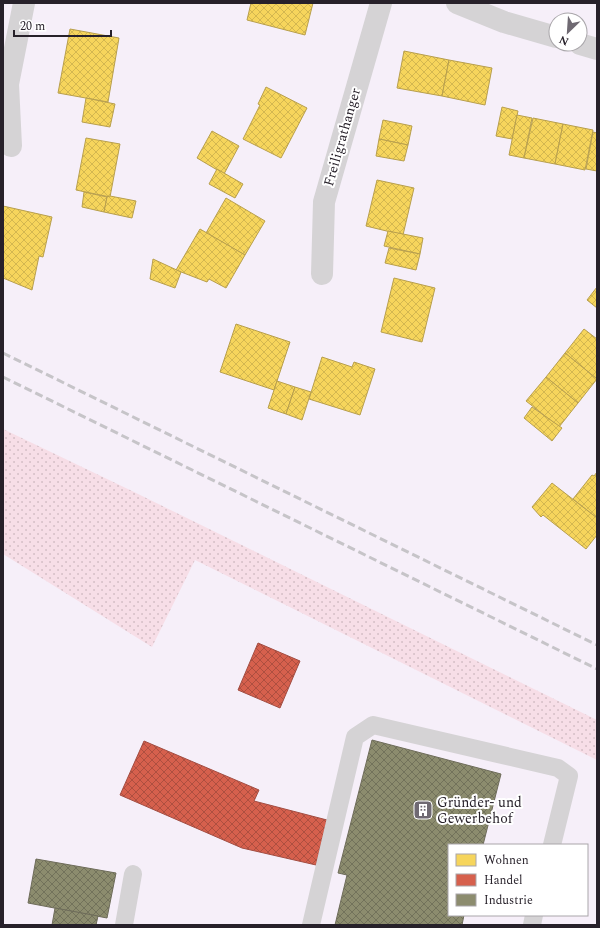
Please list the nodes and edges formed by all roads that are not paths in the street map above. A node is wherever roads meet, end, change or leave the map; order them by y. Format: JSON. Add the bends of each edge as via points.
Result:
{"nodes":[{"id":1,"x":24,"y":3,"type":"edge"},
{"id":2,"x":381,"y":3,"type":"edge"},
{"id":3,"x":457,"y":3,"type":"edge"},
{"id":4,"x":548,"y":35,"type":"edge"},
{"id":5,"x":11,"y":146,"type":"dead end"},
{"id":6,"x":322,"y":274,"type":"dead end"},
{"id":7,"x":552,"y":844,"type":"edge"},
{"id":8,"x":133,"y":874,"type":"dead end"},
{"id":9,"x":124,"y":925,"type":"edge"},
{"id":10,"x":311,"y":925,"type":"edge"}],
"edges":[{"from":1,"to":5,"type":"street","via":[[8,84]]},
{"from":2,"to":6,"type":"street","name":"Freiligrathanger","via":[[324,202]]},
{"from":3,"to":4,"type":"street","via":[[504,22]]},
{"from":7,"to":10,"type":"lane","via":[[569,776],[558,768],[373,725],[355,737]]},
{"from":8,"to":9,"type":"lane"}]}
